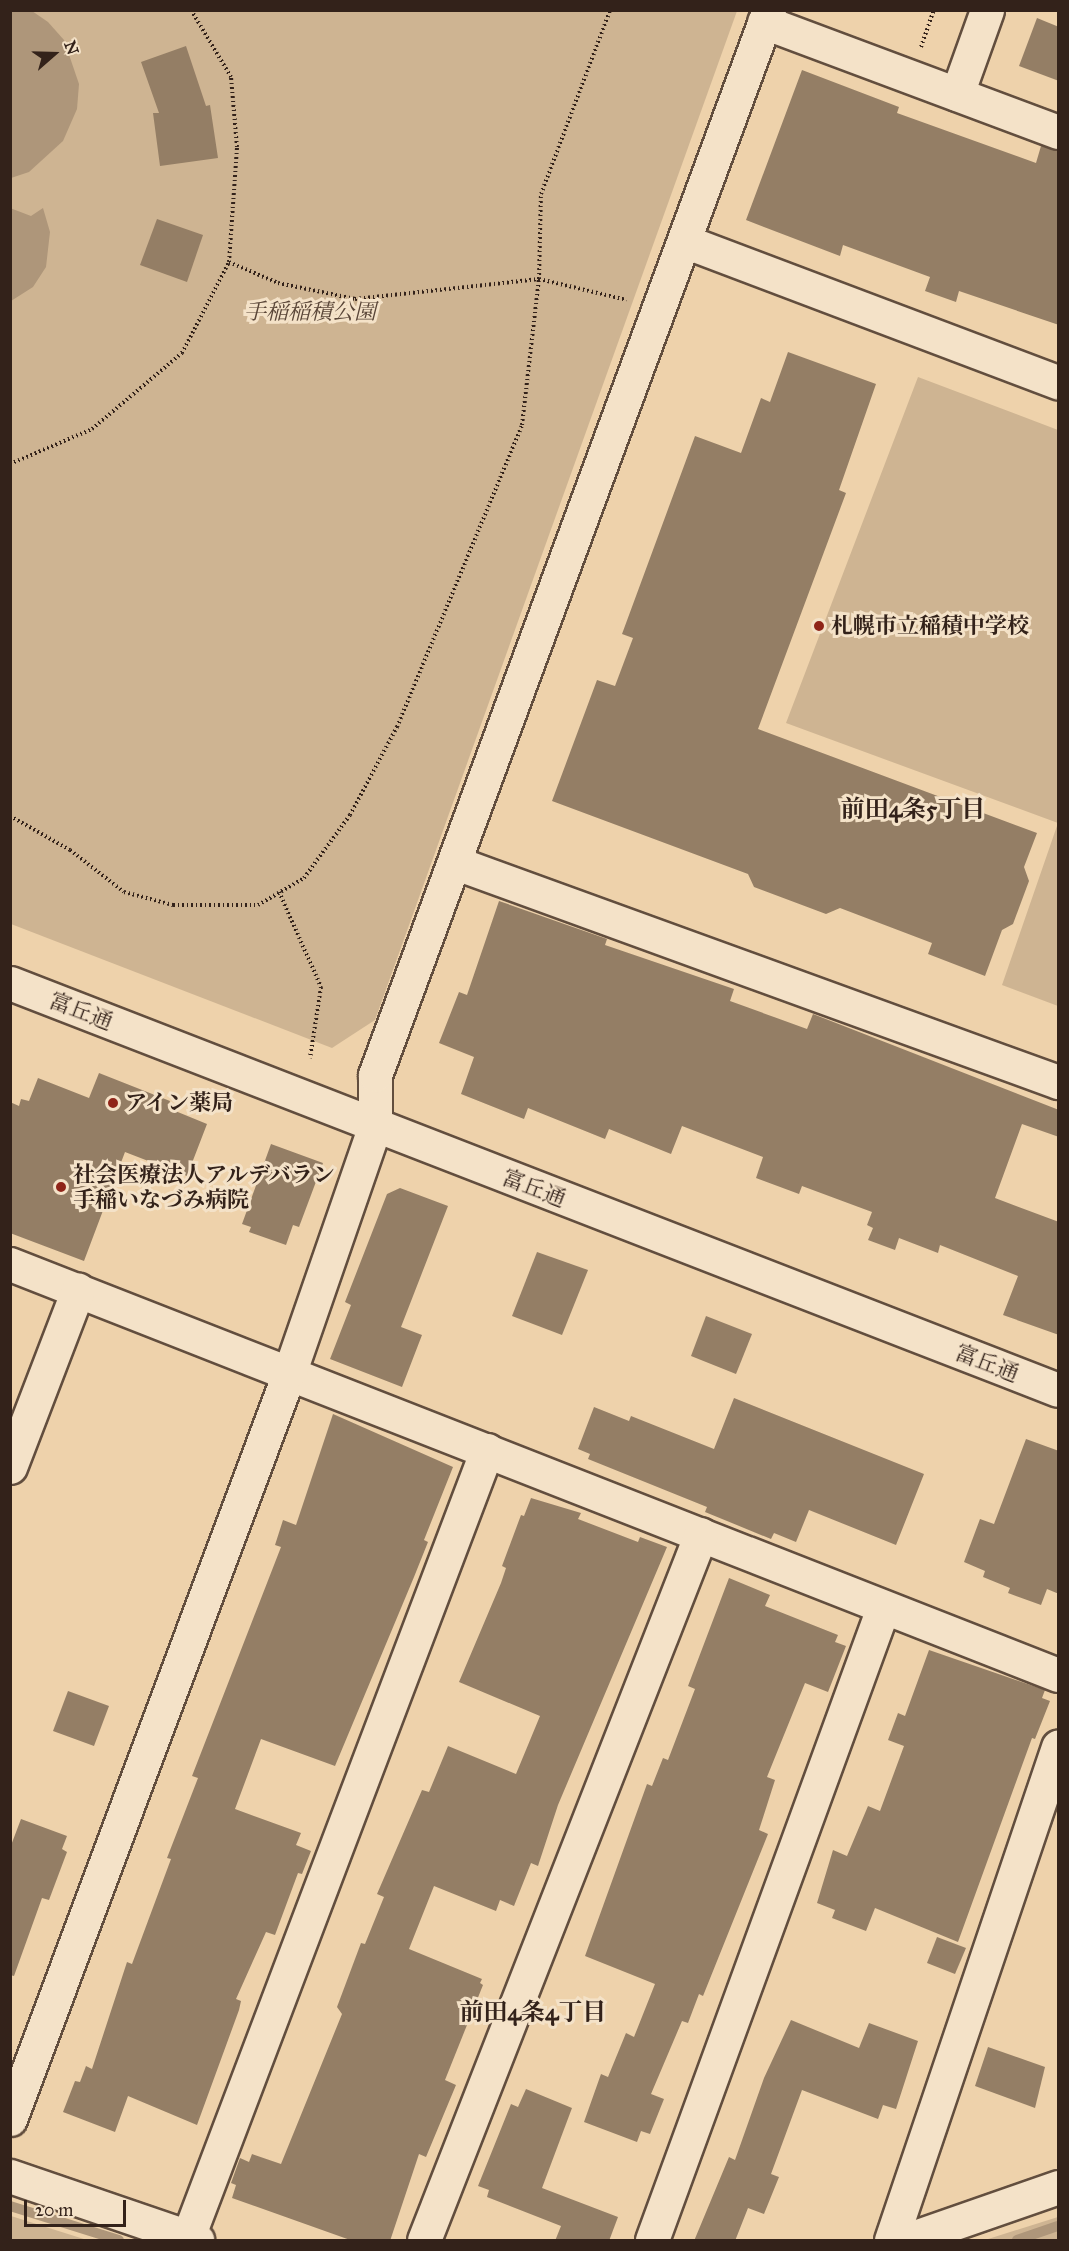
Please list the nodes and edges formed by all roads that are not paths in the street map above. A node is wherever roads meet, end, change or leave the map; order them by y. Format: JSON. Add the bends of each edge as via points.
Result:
{"nodes":[{"id":1,"x":987,"y":10,"type":"edge"},
{"id":2,"x":766,"y":16,"type":"edge"},
{"id":3,"x":957,"y":94,"type":"junction"},
{"id":4,"x":1059,"y":132,"type":"edge"},
{"id":5,"x":684,"y":241,"type":"junction"},
{"id":6,"x":1059,"y":382,"type":"edge"},
{"id":7,"x":456,"y":863,"type":"junction"},
{"id":8,"x":10,"y":983,"type":"edge"},
{"id":9,"x":1059,"y":1082,"type":"edge"},
{"id":10,"x":375,"y":1126,"type":"junction"},
{"id":11,"x":10,"y":1264,"type":"edge"},
{"id":12,"x":78,"y":1290,"type":"junction"},
{"id":13,"x":290,"y":1371,"type":"junction"},
{"id":14,"x":1059,"y":1390,"type":"edge"},
{"id":15,"x":487,"y":1450,"type":"junction"},
{"id":16,"x":10,"y":1467,"type":"edge"},
{"id":17,"x":701,"y":1534,"type":"junction"},
{"id":18,"x":883,"y":1608,"type":"junction"},
{"id":19,"x":1059,"y":1675,"type":"edge"},
{"id":20,"x":1059,"y":1747,"type":"edge"},
{"id":21,"x":10,"y":2119,"type":"edge"},
{"id":22,"x":10,"y":2176,"type":"edge"},
{"id":23,"x":1059,"y":2187,"type":"edge"},
{"id":24,"x":193,"y":2239,"type":"edge"},
{"id":25,"x":423,"y":2241,"type":"edge"},
{"id":26,"x":652,"y":2241,"type":"edge"},
{"id":27,"x":891,"y":2241,"type":"edge"},
{"id":28,"x":906,"y":2241,"type":"edge"}],
"edges":[{"from":1,"to":3,"type":"street"},
{"from":2,"to":3,"type":"street"},
{"from":2,"to":5,"type":"street"},
{"from":3,"to":4,"type":"street"},
{"from":5,"to":6,"type":"street"},
{"from":5,"to":7,"type":"street"},
{"from":7,"to":9,"type":"street"},
{"from":7,"to":10,"type":"street","via":[[375,1075]]},
{"from":8,"to":10,"type":"street","name":"富丘通"},
{"from":10,"to":13,"type":"street"},
{"from":10,"to":14,"type":"street","name":"富丘通"},
{"from":11,"to":12,"type":"street"},
{"from":12,"to":13,"type":"street"},
{"from":12,"to":16,"type":"street"},
{"from":13,"to":15,"type":"street"},
{"from":13,"to":21,"type":"street"},
{"from":15,"to":17,"type":"street"},
{"from":15,"to":24,"type":"street"},
{"from":17,"to":18,"type":"street"},
{"from":17,"to":25,"type":"street"},
{"from":18,"to":19,"type":"street"},
{"from":18,"to":26,"type":"street"},
{"from":20,"to":27,"type":"street"},
{"from":22,"to":24,"type":"street"},
{"from":23,"to":28,"type":"street"}]}
